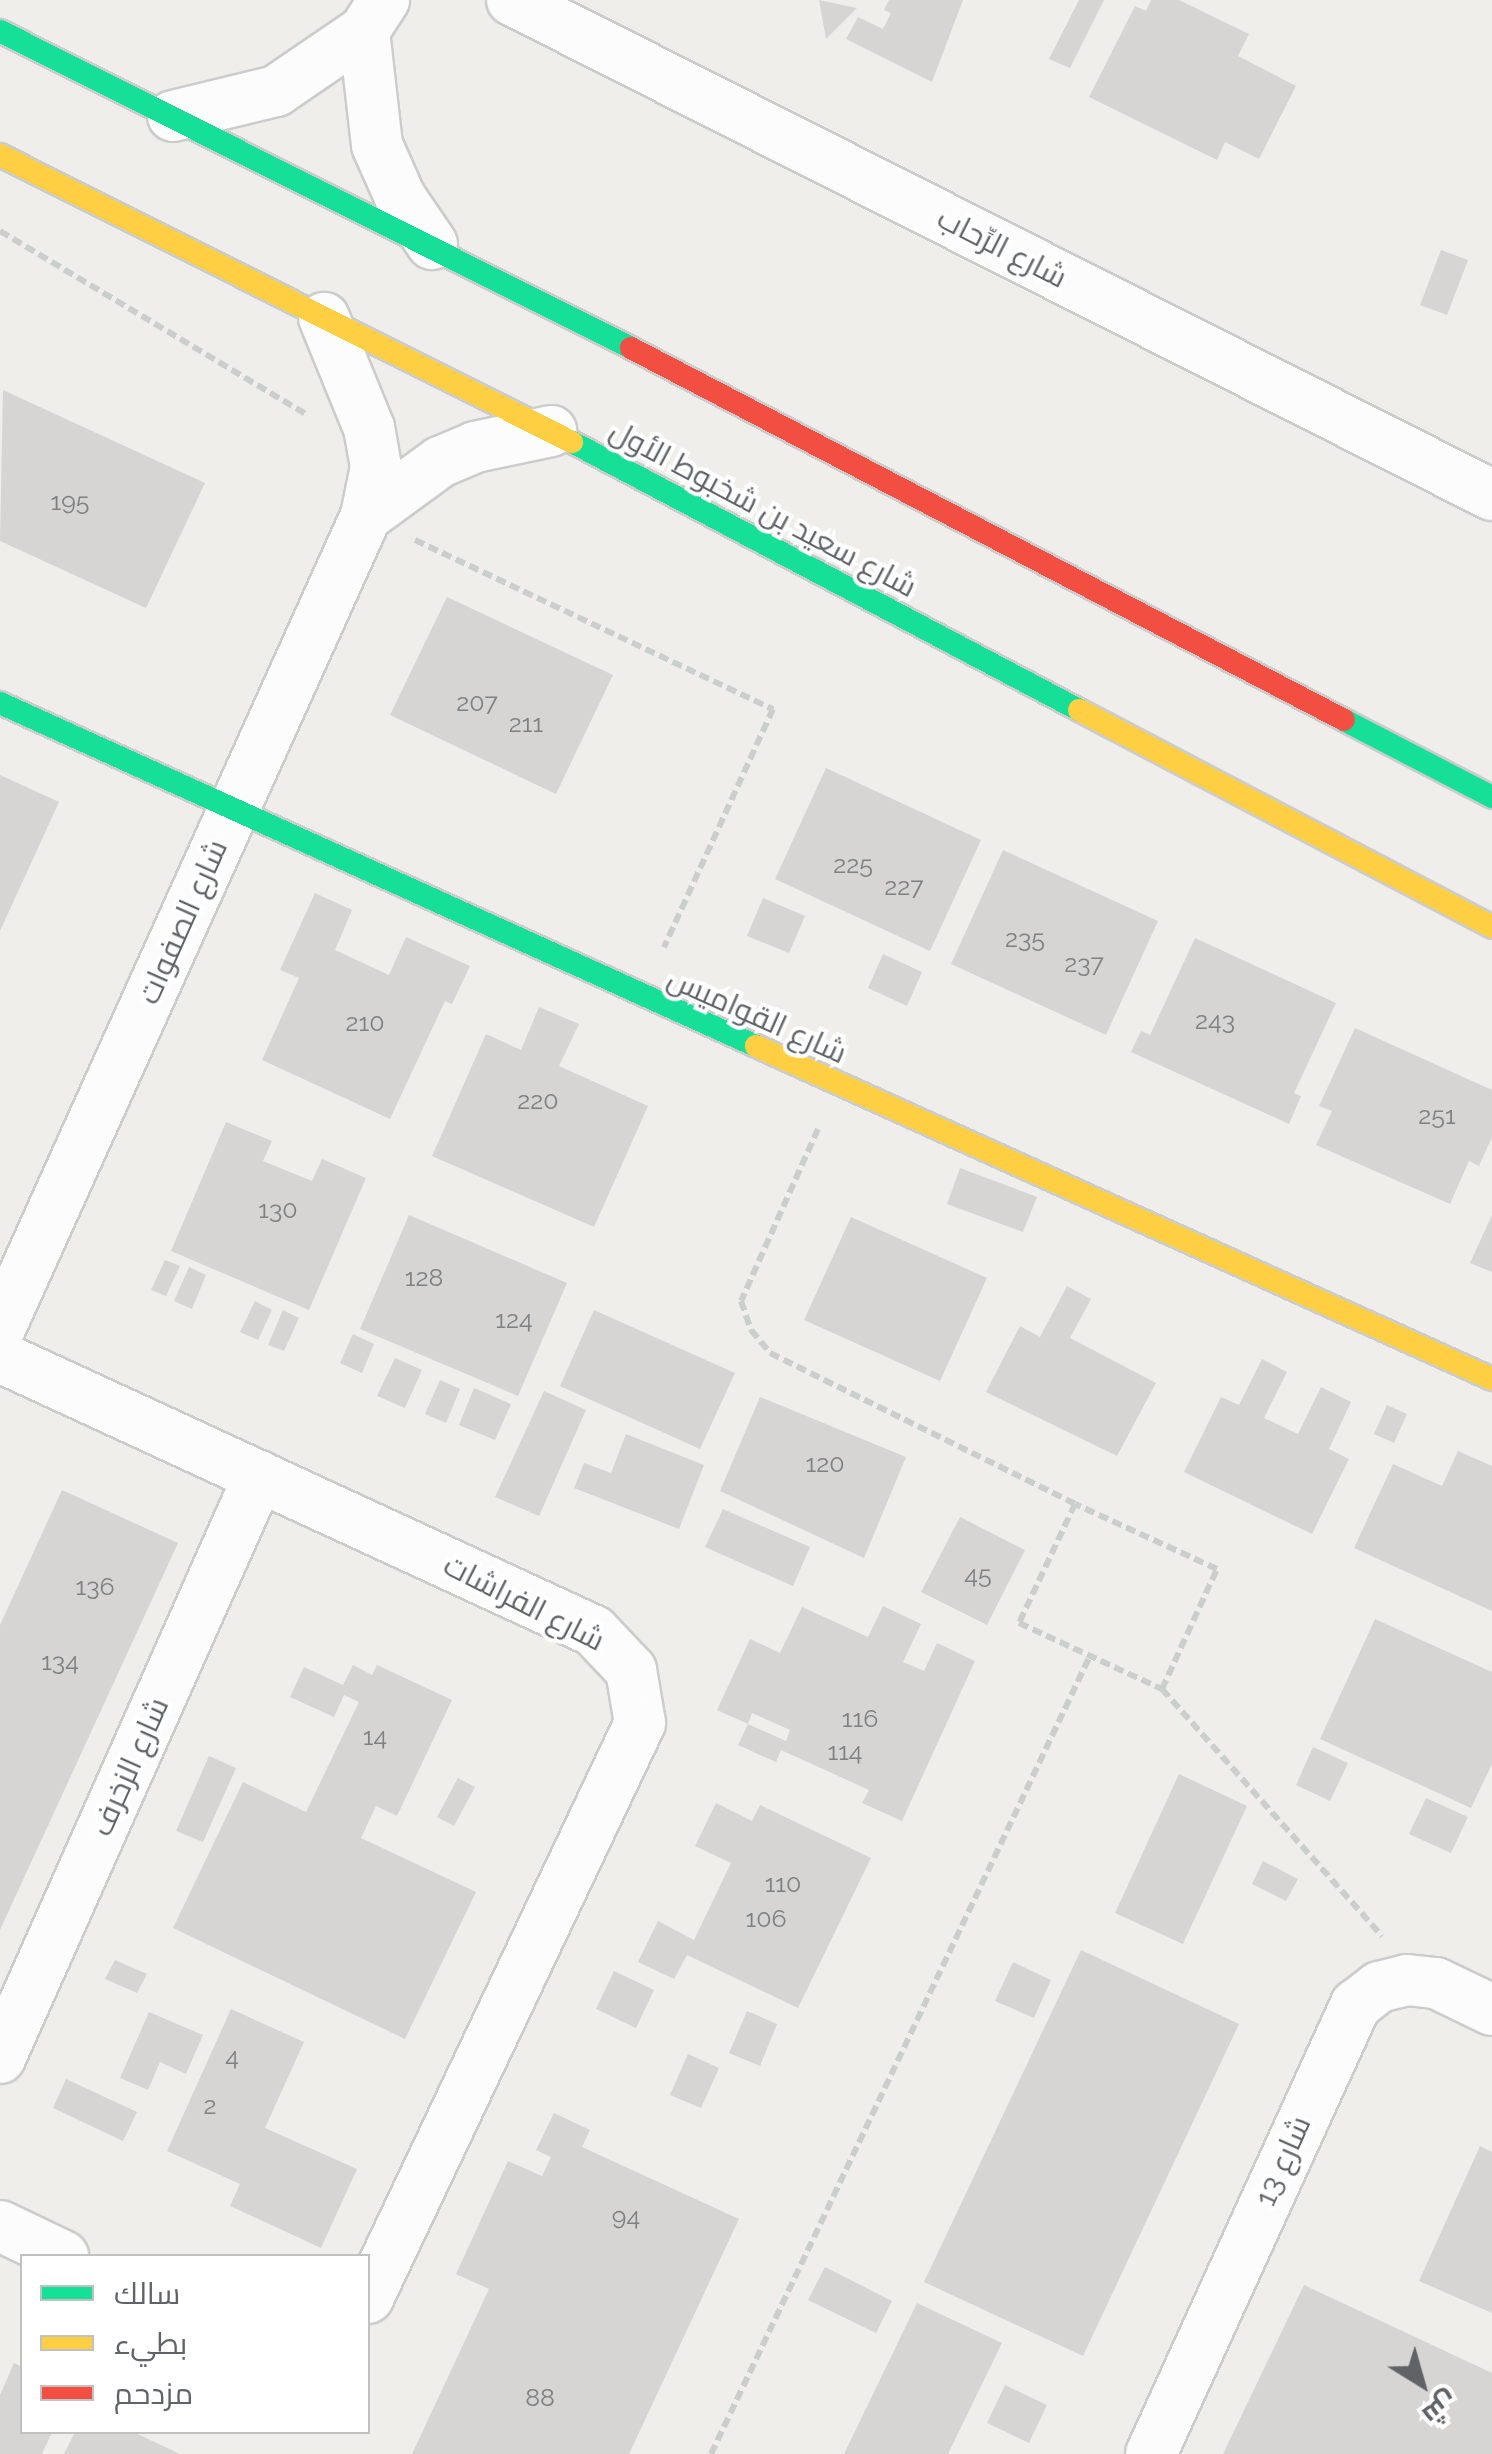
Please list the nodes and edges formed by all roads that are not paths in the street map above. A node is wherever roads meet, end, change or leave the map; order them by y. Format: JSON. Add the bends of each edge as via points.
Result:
{"nodes":[{"id":1,"x":512,"y":0,"type":"edge"},
{"id":2,"x":374,"y":16,"type":"edge"},
{"id":3,"x":0,"y":31,"type":"edge"},
{"id":4,"x":173,"y":116,"type":"junction"},
{"id":5,"x":0,"y":155,"type":"edge"},
{"id":6,"x":432,"y":244,"type":"junction"},
{"id":7,"x":324,"y":318,"type":"junction"},
{"id":8,"x":551,"y":431,"type":"junction"},
{"id":9,"x":1492,"y":496,"type":"edge"},
{"id":10,"x":366,"y":516,"type":"junction"},
{"id":11,"x":0,"y":703,"type":"edge"},
{"id":12,"x":1492,"y":797,"type":"edge"},
{"id":13,"x":234,"y":810,"type":"junction"},
{"id":14,"x":1492,"y":928,"type":"edge"},
{"id":15,"x":0,"y":1328,"type":"edge"},
{"id":16,"x":0,"y":1358,"type":"edge"},
{"id":17,"x":1492,"y":1379,"type":"edge"},
{"id":18,"x":260,"y":1476,"type":"junction"},
{"id":19,"x":1492,"y":2010,"type":"edge"},
{"id":20,"x":0,"y":2058,"type":"edge"},
{"id":21,"x":0,"y":2226,"type":"edge"},
{"id":22,"x":59,"y":2254,"type":"edge"},
{"id":23,"x":370,"y":2294,"type":"edge"},
{"id":24,"x":1151,"y":2454,"type":"edge"}],
"edges":[{"from":1,"to":9,"type":"street","name":"شارع الرِّحاب"},
{"from":2,"to":4,"type":"street","via":[[276,91]]},
{"from":2,"to":6,"type":"street","via":[[377,145],[400,197]]},
{"from":3,"to":4,"type":"main road"},
{"from":4,"to":6,"type":"main road"},
{"from":5,"to":7,"type":"main road","name":"شارع سعيد بن شخبوط الأول"},
{"from":6,"to":12,"type":"main road"},
{"from":7,"to":8,"type":"main road","name":"شارع سعيد بن شخبوط الأول"},
{"from":7,"to":10,"type":"street","name":"شارع الصفوات","via":[[370,428],[376,467]]},
{"from":8,"to":10,"type":"street","name":"شارع الصفوات","via":[[475,447],[440,462]]},
{"from":8,"to":14,"type":"main road","name":"شارع سعيد بن شخبوط الأول"},
{"from":10,"to":13,"type":"street","name":"شارع الصفوات"},
{"from":11,"to":13,"type":"main road","name":"شارع القواميس"},
{"from":13,"to":15,"type":"street","name":"شارع الصفوات"},
{"from":13,"to":17,"type":"main road","name":"شارع القواميس"},
{"from":16,"to":18,"type":"street","name":"شارع الفراشات"},
{"from":18,"to":20,"type":"street","name":"شارع الزخرف"},
{"from":18,"to":23,"type":"street","name":"شارع الفراشات","via":[[594,1631],[630,1670],[639,1696],[640,1723]]},
{"from":19,"to":24,"type":"street","name":"شارع 13","via":[[1436,1983],[1407,1980],[1379,1987],[1356,2005]]},
{"from":21,"to":22,"type":"street"}]}
